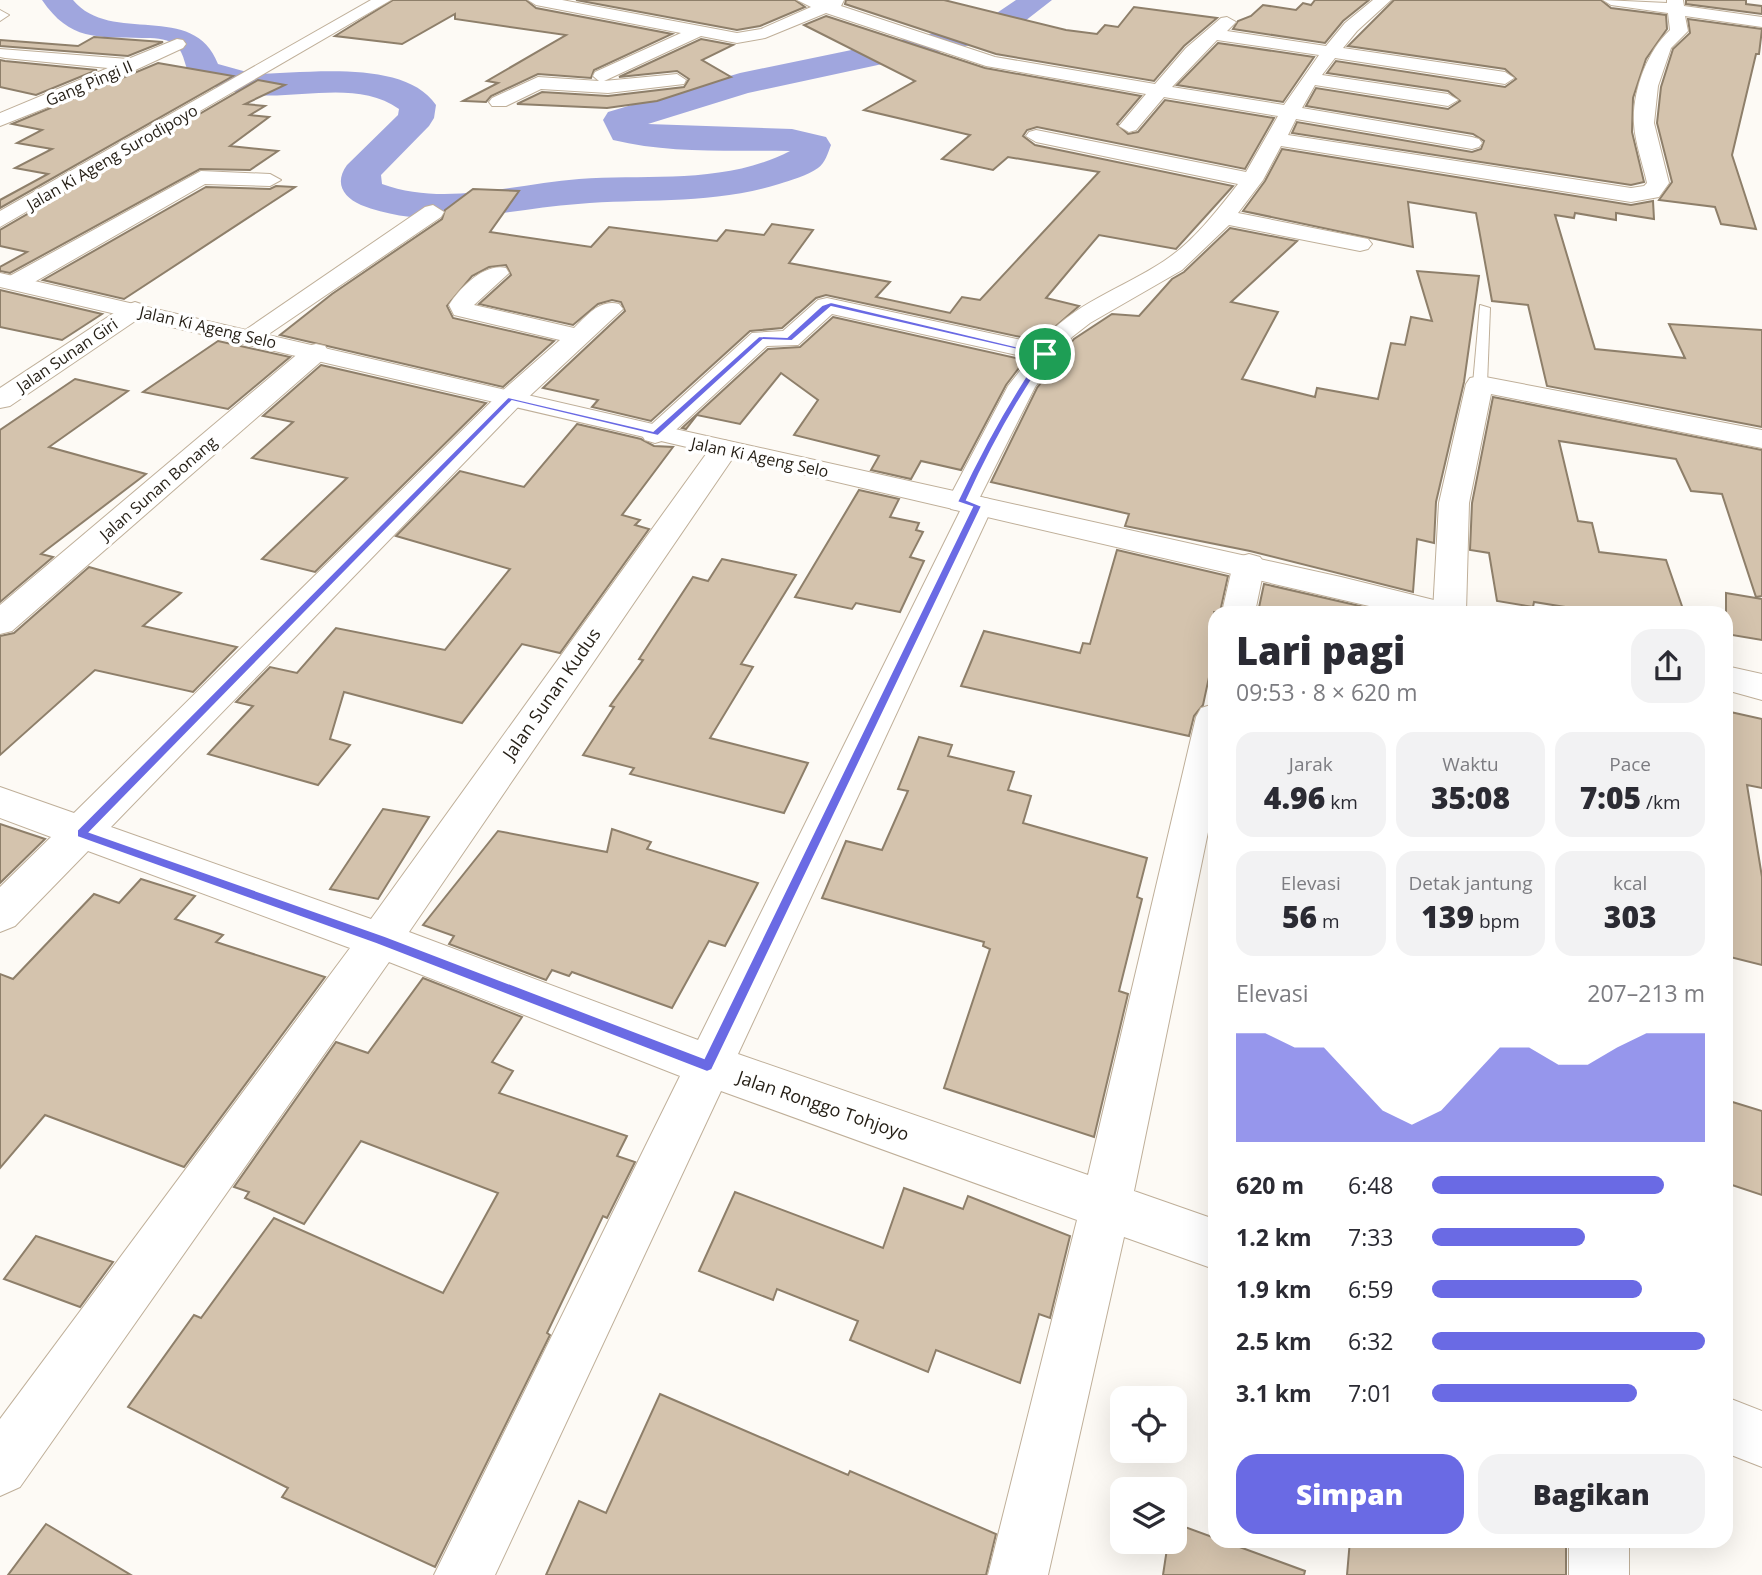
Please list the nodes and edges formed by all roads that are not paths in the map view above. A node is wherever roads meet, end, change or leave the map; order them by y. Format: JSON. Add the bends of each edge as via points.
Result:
{"nodes":[{"id":1,"x":383,"y":0,"type":"edge"},
{"id":2,"x":536,"y":0,"type":"edge"},
{"id":3,"x":804,"y":0,"type":"edge"},
{"id":4,"x":1383,"y":0,"type":"edge"},
{"id":5,"x":1611,"y":0,"type":"edge"},
{"id":6,"x":836,"y":3,"type":"edge"},
{"id":7,"x":660,"y":4,"type":"dead end"},
{"id":8,"x":1677,"y":5,"type":"edge"},
{"id":9,"x":629,"y":18,"type":"junction"},
{"id":10,"x":1227,"y":22,"type":"dead end"},
{"id":11,"x":1762,"y":22,"type":"edge"},
{"id":12,"x":698,"y":31,"type":"junction"},
{"id":13,"x":1212,"y":34,"type":"junction"},
{"id":14,"x":177,"y":44,"type":"dead end"},
{"id":15,"x":1334,"y":51,"type":"junction"},
{"id":16,"x":5,"y":53,"type":"dead end"},
{"id":17,"x":132,"y":65,"type":"junction"},
{"id":18,"x":621,"y":68,"type":"junction"},
{"id":19,"x":1505,"y":78,"type":"dead end"},
{"id":20,"x":1309,"y":79,"type":"junction"},
{"id":21,"x":651,"y":80,"type":"junction"},
{"id":22,"x":677,"y":80,"type":"dead end"},
{"id":23,"x":578,"y":87,"type":"junction"},
{"id":24,"x":1156,"y":92,"type":"junction"},
{"id":25,"x":1448,"y":100,"type":"dead end"},
{"id":26,"x":499,"y":102,"type":"dead end"},
{"id":27,"x":1287,"y":113,"type":"junction"},
{"id":28,"x":0,"y":120,"type":"edge"},
{"id":29,"x":1129,"y":126,"type":"dead end"},
{"id":30,"x":1036,"y":136,"type":"dead end"},
{"id":31,"x":1275,"y":139,"type":"junction"},
{"id":32,"x":1472,"y":144,"type":"dead end"},
{"id":33,"x":1397,"y":159,"type":"junction"},
{"id":34,"x":270,"y":180,"type":"dead end"},
{"id":35,"x":1252,"y":180,"type":"junction"},
{"id":36,"x":1388,"y":181,"type":"dead end"},
{"id":37,"x":433,"y":212,"type":"dead end"},
{"id":38,"x":1224,"y":217,"type":"junction"},
{"id":39,"x":0,"y":220,"type":"edge"},
{"id":40,"x":1360,"y":244,"type":"dead end"},
{"id":41,"x":497,"y":273,"type":"dead end"},
{"id":42,"x":7,"y":282,"type":"edge"},
{"id":43,"x":1484,"y":308,"type":"dead end"},
{"id":44,"x":610,"y":309,"type":"dead end"},
{"id":45,"x":135,"y":310,"type":"junction"},
{"id":46,"x":248,"y":337,"type":"junction"},
{"id":47,"x":579,"y":337,"type":"junction"},
{"id":48,"x":316,"y":352,"type":"junction"},
{"id":49,"x":1045,"y":354,"type":"junction"},
{"id":50,"x":1480,"y":384,"type":"junction"},
{"id":51,"x":511,"y":398,"type":"junction"},
{"id":52,"x":0,"y":400,"type":"edge"},
{"id":53,"x":655,"y":434,"type":"junction"},
{"id":54,"x":1762,"y":439,"type":"edge"},
{"id":55,"x":724,"y":449,"type":"junction"},
{"id":56,"x":970,"y":504,"type":"junction"},
{"id":57,"x":1249,"y":564,"type":"junction"},
{"id":58,"x":1239,"y":606,"type":"edge"},
{"id":59,"x":1414,"y":606,"type":"edge"},
{"id":60,"x":1449,"y":606,"type":"edge"},
{"id":61,"x":0,"y":624,"type":"edge"},
{"id":62,"x":1733,"y":680,"type":"edge"},
{"id":63,"x":1762,"y":687,"type":"edge"},
{"id":64,"x":1208,"y":745,"type":"edge"},
{"id":65,"x":0,"y":802,"type":"edge"},
{"id":66,"x":81,"y":834,"type":"junction"},
{"id":67,"x":0,"y":914,"type":"edge"},
{"id":68,"x":380,"y":940,"type":"junction"},
{"id":69,"x":707,"y":1065,"type":"junction"},
{"id":70,"x":1106,"y":1206,"type":"junction"},
{"id":71,"x":1208,"y":1242,"type":"edge"},
{"id":72,"x":1733,"y":1428,"type":"edge"},
{"id":73,"x":1762,"y":1439,"type":"edge"},
{"id":74,"x":0,"y":1467,"type":"edge"},
{"id":75,"x":1599,"y":1548,"type":"edge"},
{"id":76,"x":464,"y":1575,"type":"edge"},
{"id":77,"x":1018,"y":1575,"type":"edge"},
{"id":78,"x":1600,"y":1575,"type":"edge"}],
"edges":[{"from":1,"to":39,"type":"street","name":"Jalan Ki Ageng Surodipoyo"},
{"from":2,"to":9,"type":"street"},
{"from":3,"to":6,"type":"street"},
{"from":4,"to":15,"type":"street","via":[[1351,27]]},
{"from":5,"to":8,"type":"street"},
{"from":6,"to":12,"type":"street","via":[[752,36],[723,37]]},
{"from":6,"to":24,"type":"street","via":[[945,49]]},
{"from":7,"to":9,"type":"street"},
{"from":8,"to":11,"type":"street"},
{"from":8,"to":33,"type":"street","via":[[1679,31],[1663,46],[1649,86],[1644,123],[1658,183],[1651,192],[1631,195]]},
{"from":9,"to":12,"type":"street"},
{"from":10,"to":13,"type":"street"},
{"from":12,"to":18,"type":"street"},
{"from":13,"to":15,"type":"street"},
{"from":13,"to":24,"type":"street"},
{"from":14,"to":17,"type":"street","name":"Gang Pingi II"},
{"from":15,"to":19,"type":"street"},
{"from":15,"to":20,"type":"street"},
{"from":16,"to":17,"type":"street"},
{"from":17,"to":28,"type":"street","name":"Gang Pingi II"},
{"from":18,"to":21,"type":"street"},
{"from":18,"to":23,"type":"street"},
{"from":20,"to":25,"type":"street"},
{"from":20,"to":27,"type":"street"},
{"from":21,"to":22,"type":"street"},
{"from":21,"to":23,"type":"street"},
{"from":23,"to":26,"type":"street","via":[[538,83]]},
{"from":24,"to":27,"type":"street"},
{"from":24,"to":29,"type":"street"},
{"from":27,"to":31,"type":"street"},
{"from":27,"to":32,"type":"street"},
{"from":30,"to":35,"type":"street"},
{"from":31,"to":33,"type":"street"},
{"from":31,"to":35,"type":"street"},
{"from":33,"to":36,"type":"street"},
{"from":34,"to":42,"type":"street","via":[[201,177]]},
{"from":35,"to":38,"type":"street"},
{"from":37,"to":46,"type":"street"},
{"from":38,"to":40,"type":"street"},
{"from":38,"to":49,"type":"street","via":[[1164,271],[1081,318]]},
{"from":41,"to":47,"type":"street","via":[[465,299],[463,310]]},
{"from":42,"to":45,"type":"street","name":"Jalan Ki Ageng Selo"},
{"from":43,"to":50,"type":"lane"},
{"from":44,"to":47,"type":"street"},
{"from":45,"to":46,"type":"street","name":"Jalan Ki Ageng Selo"},
{"from":45,"to":52,"type":"street","name":"Jalan Sunan Giri"},
{"from":46,"to":48,"type":"street","name":"Jalan Ki Ageng Selo"},
{"from":47,"to":51,"type":"street"},
{"from":48,"to":51,"type":"street","name":"Jalan Ki Ageng Selo"},
{"from":48,"to":61,"type":"street","name":"Jalan Sunan Bonang"},
{"from":49,"to":53,"type":"street","via":[[827,305],[789,339],[761,338]]},
{"from":49,"to":56,"type":"street","via":[[997,430]]},
{"from":50,"to":54,"type":"street"},
{"from":50,"to":60,"type":"street","via":[[1454,503]]},
{"from":51,"to":53,"type":"street","name":"Jalan Ki Ageng Selo"},
{"from":51,"to":66,"type":"street"},
{"from":53,"to":55,"type":"street","name":"Jalan Ki Ageng Selo"},
{"from":55,"to":56,"type":"street","name":"Jalan Ki Ageng Selo"},
{"from":55,"to":68,"type":"street","name":"Jalan Sunan Kudus"},
{"from":56,"to":57,"type":"street","name":"Jalan Ki Ageng Selo"},
{"from":56,"to":69,"type":"street"},
{"from":57,"to":58,"type":"street"},
{"from":57,"to":59,"type":"street","name":"Jalan Ki Ageng Selo"},
{"from":62,"to":63,"type":"street"},
{"from":64,"to":70,"type":"street"},
{"from":65,"to":66,"type":"street","name":"Jalan Ronggo Tohjoyo"},
{"from":66,"to":67,"type":"street"},
{"from":66,"to":68,"type":"street","name":"Jalan Ronggo Tohjoyo"},
{"from":68,"to":69,"type":"street","name":"Jalan Ronggo Tohjoyo"},
{"from":68,"to":74,"type":"street","name":"Jalan Sunan Kudus"},
{"from":69,"to":70,"type":"street","name":"Jalan Ronggo Tohjoyo"},
{"from":69,"to":76,"type":"street"},
{"from":70,"to":71,"type":"street","name":"Jalan Ronggo Tohjoyo"},
{"from":70,"to":77,"type":"street"},
{"from":72,"to":73,"type":"street"},
{"from":75,"to":78,"type":"street"}]}
